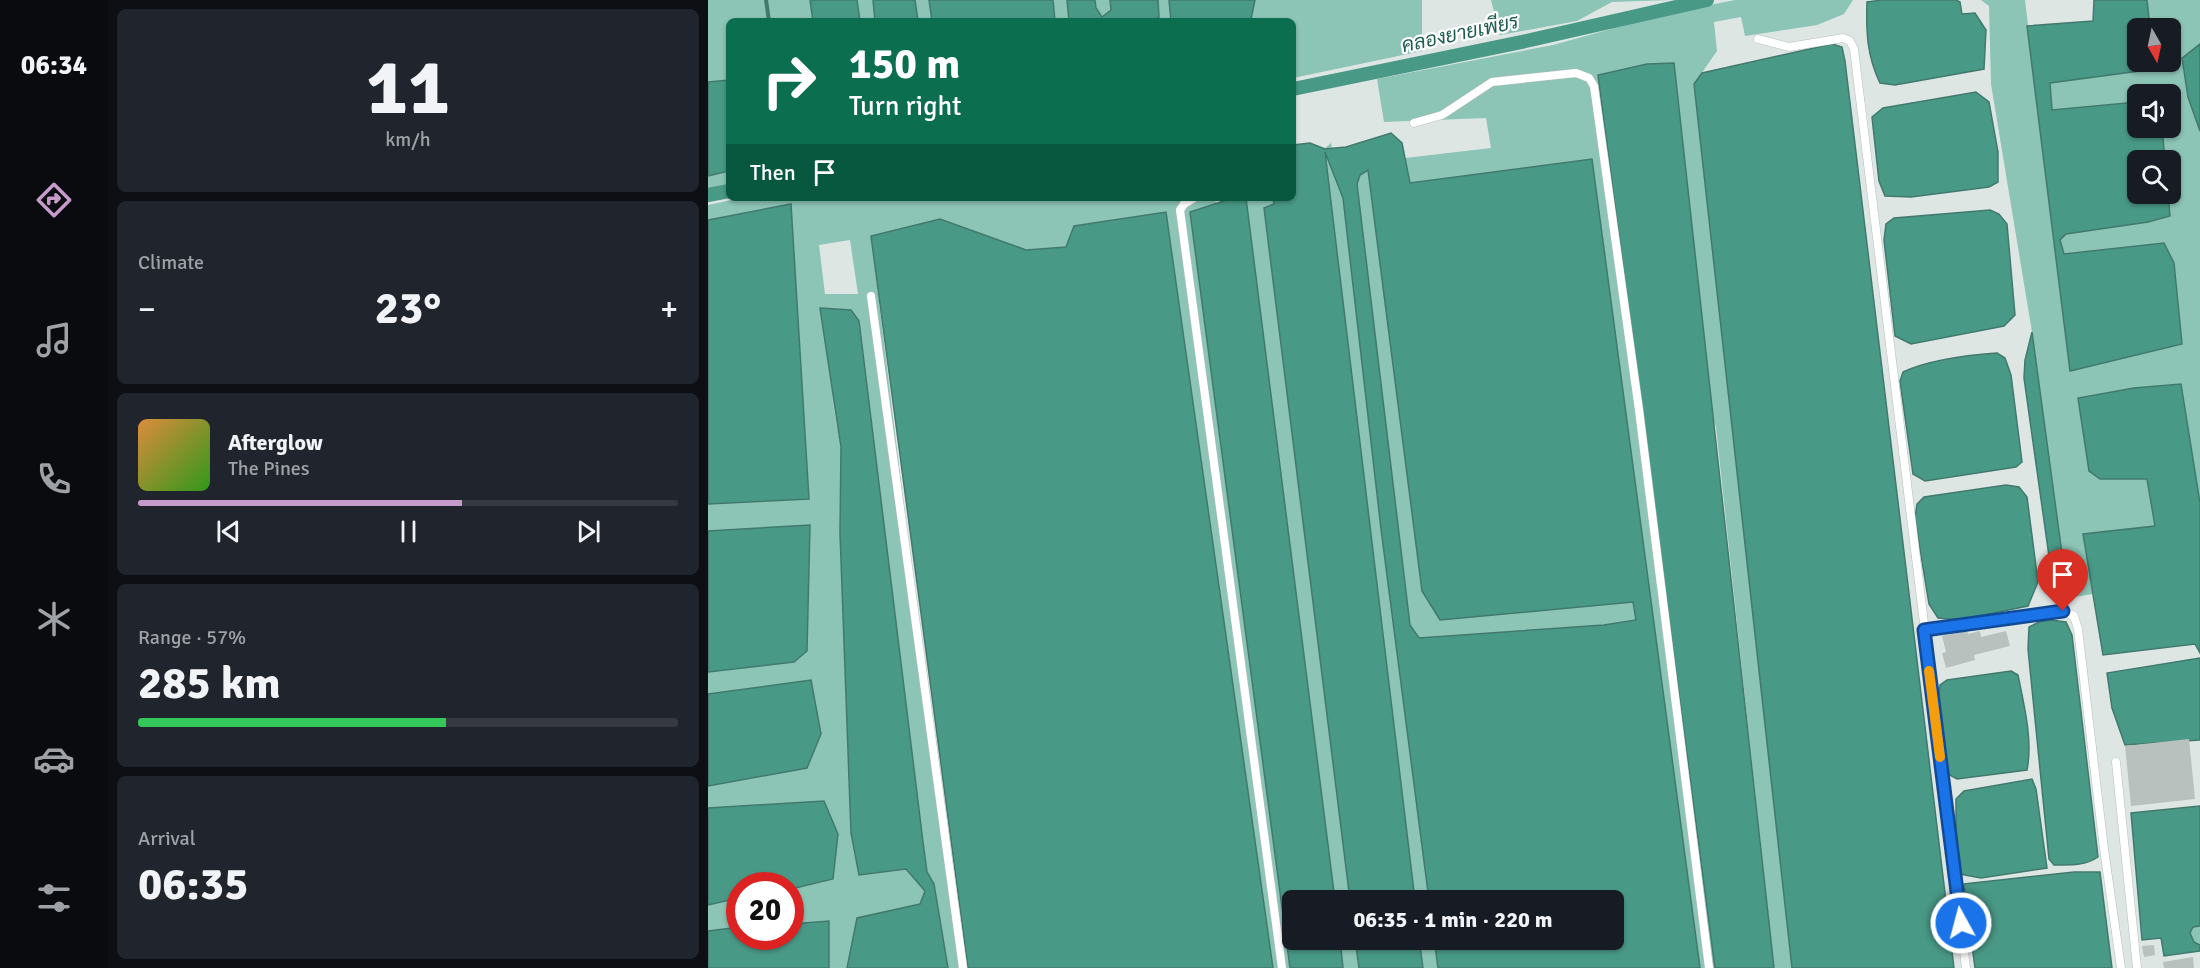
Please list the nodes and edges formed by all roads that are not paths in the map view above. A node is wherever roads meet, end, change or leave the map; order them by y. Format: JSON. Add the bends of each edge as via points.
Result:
{"nodes":[{"id":1,"x":1758,"y":39,"type":"dead end"},
{"id":2,"x":1414,"y":123,"type":"dead end"},
{"id":3,"x":1189,"y":201,"type":"edge"},
{"id":4,"x":871,"y":296,"type":"dead end"},
{"id":5,"x":1924,"y":630,"type":"junction"},
{"id":6,"x":2116,"y":762,"type":"dead end"},
{"id":7,"x":963,"y":968,"type":"edge"},
{"id":8,"x":1282,"y":968,"type":"edge"},
{"id":9,"x":1709,"y":968,"type":"edge"},
{"id":10,"x":1966,"y":968,"type":"edge"},
{"id":11,"x":2121,"y":968,"type":"edge"},
{"id":12,"x":2137,"y":968,"type":"edge"}],
"edges":[{"from":1,"to":5,"type":"lane","via":[[1789,47],[1844,38],[1854,49]]},
{"from":2,"to":9,"type":"lane","via":[[1442,115],[1480,88],[1498,81],[1576,73],[1589,78],[1594,86]]},
{"from":3,"to":8,"type":"lane","via":[[1180,210]]},
{"from":4,"to":7,"type":"lane"},
{"from":5,"to":10,"type":"lane"},
{"from":5,"to":11,"type":"lane","via":[[2063,611],[2074,616]]},
{"from":6,"to":12,"type":"lane"}]}
